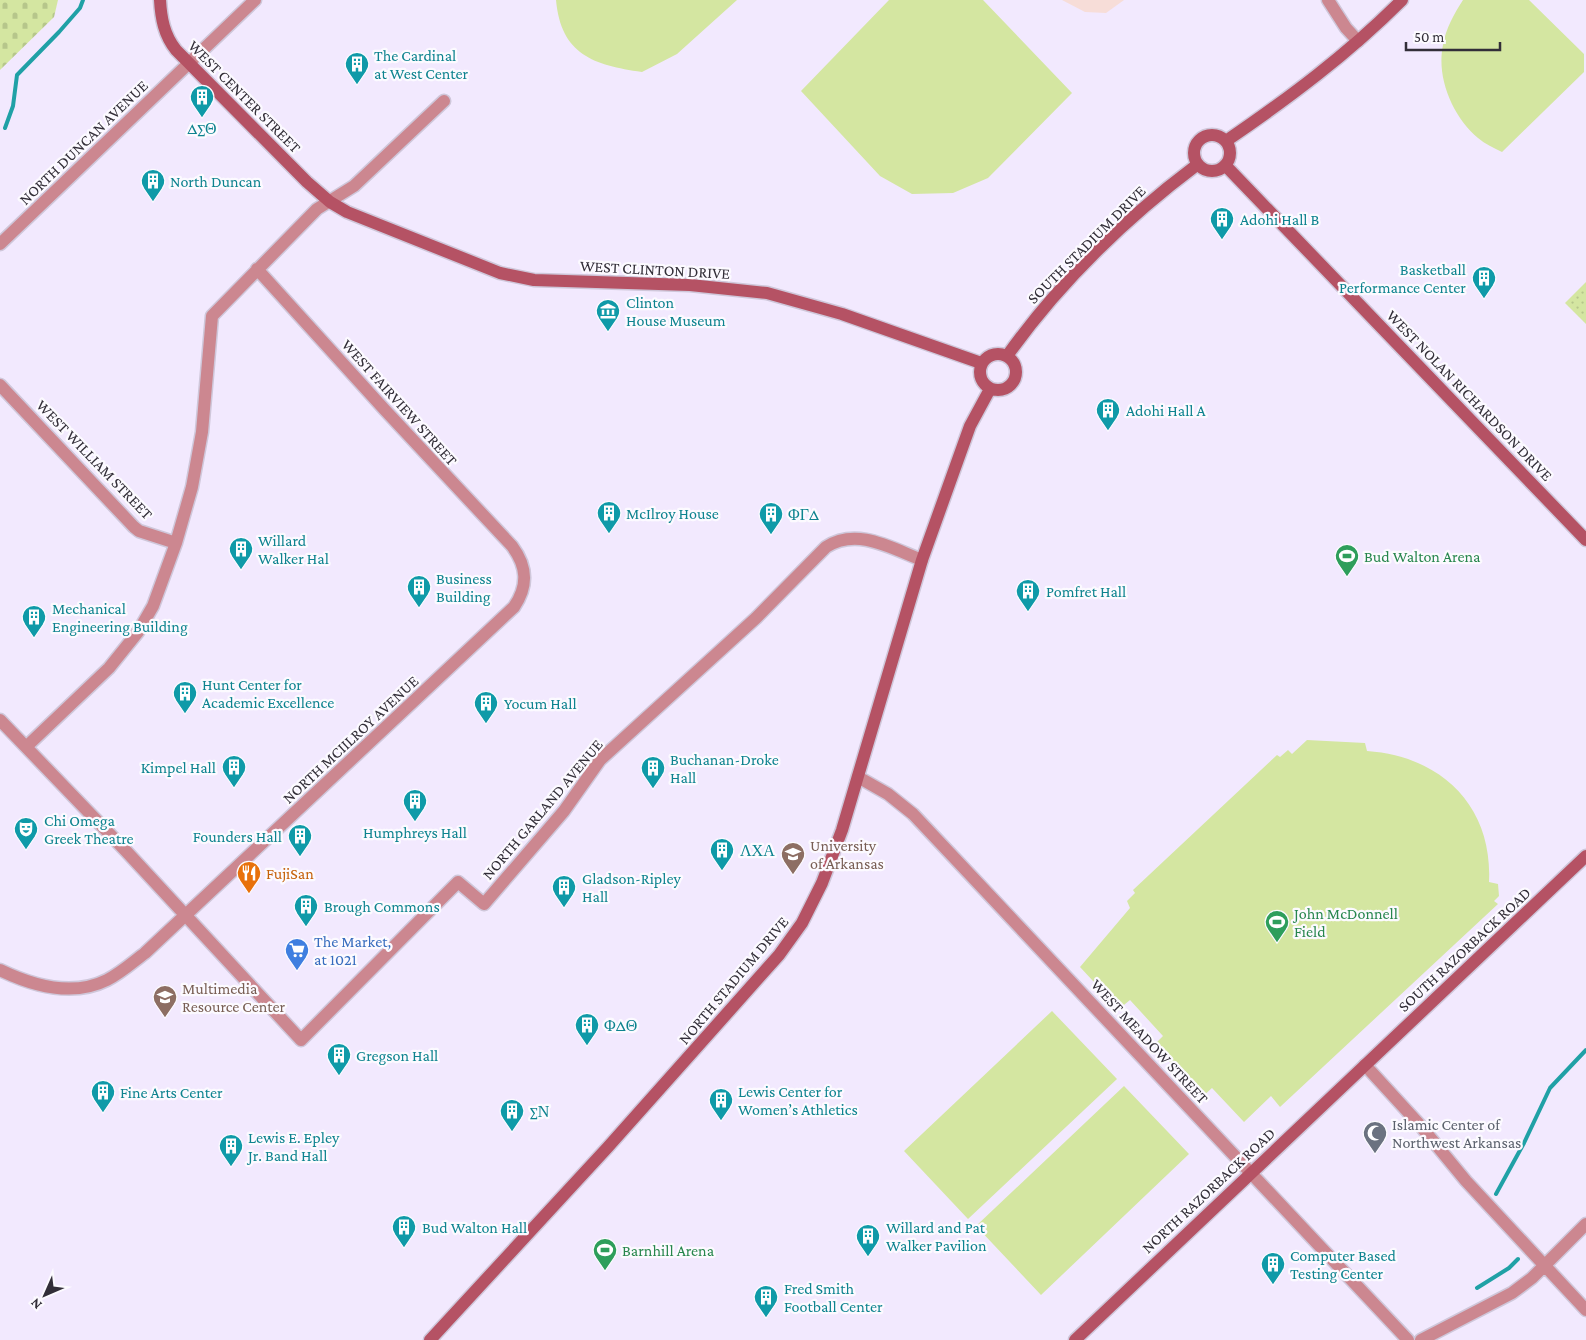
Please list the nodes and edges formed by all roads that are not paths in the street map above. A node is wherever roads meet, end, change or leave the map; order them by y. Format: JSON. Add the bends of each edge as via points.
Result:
{"nodes":[{"id":1,"x":160,"y":0,"type":"edge"},
{"id":2,"x":255,"y":0,"type":"edge"},
{"id":3,"x":1328,"y":0,"type":"edge"},
{"id":4,"x":1402,"y":0,"type":"edge"},
{"id":5,"x":1358,"y":42,"type":"junction"},
{"id":6,"x":189,"y":64,"type":"junction"},
{"id":7,"x":444,"y":101,"type":"dead end"},
{"id":8,"x":1226,"y":141,"type":"junction"},
{"id":9,"x":1198,"y":164,"type":"junction"},
{"id":10,"x":1225,"y":165,"type":"junction"},
{"id":11,"x":330,"y":202,"type":"junction"},
{"id":12,"x":0,"y":244,"type":"edge"},
{"id":13,"x":257,"y":269,"type":"junction"},
{"id":14,"x":1006,"y":356,"type":"junction"},
{"id":15,"x":981,"y":363,"type":"junction"},
{"id":16,"x":0,"y":385,"type":"edge"},
{"id":17,"x":990,"y":389,"type":"junction"},
{"id":18,"x":1586,"y":540,"type":"edge"},
{"id":19,"x":176,"y":543,"type":"junction"},
{"id":20,"x":922,"y":560,"type":"junction"},
{"id":21,"x":525,"y":580,"type":"joint"},
{"id":22,"x":0,"y":720,"type":"edge"},
{"id":23,"x":26,"y":747,"type":"junction"},
{"id":24,"x":858,"y":778,"type":"junction"},
{"id":25,"x":1586,"y":856,"type":"edge"},
{"id":26,"x":186,"y":915,"type":"junction"},
{"id":27,"x":0,"y":970,"type":"edge"},
{"id":28,"x":1364,"y":1065,"type":"junction"},
{"id":29,"x":1251,"y":1172,"type":"junction"},
{"id":30,"x":1586,"y":1224,"type":"edge"},
{"id":31,"x":1543,"y":1266,"type":"junction"},
{"id":32,"x":1586,"y":1310,"type":"edge"},
{"id":33,"x":430,"y":1340,"type":"edge"},
{"id":34,"x":1075,"y":1340,"type":"edge"},
{"id":35,"x":1408,"y":1340,"type":"edge"},
{"id":36,"x":1420,"y":1340,"type":"edge"}],
"edges":[{"from":1,"to":6,"type":"street","name":"WEST CENTER STREET","via":[[162,20],[170,42]]},
{"from":2,"to":6,"type":"street","name":"NORTH DUNCAN AVENUE"},
{"from":3,"to":5,"type":"street"},
{"from":4,"to":5,"type":"street"},
{"from":5,"to":8,"type":"street","via":[[1304,87]]},
{"from":6,"to":11,"type":"street","name":"WEST CENTER STREET"},
{"from":6,"to":12,"type":"street","name":"NORTH DUNCAN AVENUE"},
{"from":7,"to":11,"type":"street","via":[[354,186]]},
{"from":8,"to":9,"type":"street","via":[[1212,134],[1204,136],[1194,149]]},
{"from":8,"to":10,"type":"street","via":[[1230,153]]},
{"from":9,"to":10,"type":"street","via":[[1214,171]]},
{"from":9,"to":14,"type":"street","name":"SOUTH STADIUM DRIVE","via":[[1111,238],[1031,322]]},
{"from":10,"to":18,"type":"street","name":"WEST NOLAN RICHARDSON DRIVE"},
{"from":11,"to":13,"type":"street","via":[[317,209]]},
{"from":11,"to":15,"type":"street","name":"WEST CLINTON DRIVE","via":[[347,212],[500,273],[534,280],[690,285],[767,293],[842,314]]},
{"from":13,"to":19,"type":"street","via":[[212,316],[202,432],[192,487]]},
{"from":13,"to":21,"type":"street","name":"WEST FAIRVIEW STREET","via":[[520,556]]},
{"from":14,"to":15,"type":"street","via":[[992,354]]},
{"from":14,"to":17,"type":"street","via":[[1015,366],[1014,380],[1004,390]]},
{"from":15,"to":17,"type":"street","via":[[980,379]]},
{"from":16,"to":19,"type":"street","name":"WEST WILLIAM STREET","via":[[134,527]]},
{"from":17,"to":20,"type":"street","via":[[970,426]]},
{"from":19,"to":23,"type":"street","via":[[152,606],[138,632],[109,668]]},
{"from":20,"to":24,"type":"street","name":"NORTH STADIUM DRIVE"},
{"from":20,"to":26,"type":"street","name":"NORTH GARLAND AVENUE","via":[[866,539],[846,538],[826,547],[756,618],[600,760],[564,811],[484,904],[458,882],[301,1040]]},
{"from":21,"to":26,"type":"street","name":"NORTH MCIILROY AVENUE","via":[[514,607]]},
{"from":22,"to":23,"type":"street"},
{"from":23,"to":26,"type":"street"},
{"from":24,"to":29,"type":"street","name":"WEST MEADOW STREET","via":[[888,794],[914,814]]},
{"from":24,"to":33,"type":"street","name":"NORTH STADIUM DRIVE","via":[[842,830],[802,924],[660,1089]]},
{"from":25,"to":28,"type":"street","name":"SOUTH RAZORBACK ROAD"},
{"from":26,"to":27,"type":"street","name":"NORTH MCIILROY AVENUE","via":[[145,953],[106,980],[77,988],[49,989]]},
{"from":28,"to":29,"type":"street","name":"NORTH RAZORBACK ROAD"},
{"from":28,"to":31,"type":"street","via":[[1420,1124],[1466,1181]]},
{"from":29,"to":34,"type":"street","name":"NORTH RAZORBACK ROAD"},
{"from":29,"to":35,"type":"street","name":"WEST MEADOW STREET"},
{"from":30,"to":31,"type":"street"},
{"from":31,"to":32,"type":"street"},
{"from":31,"to":36,"type":"street","via":[[1532,1278],[1495,1304]]}]}
